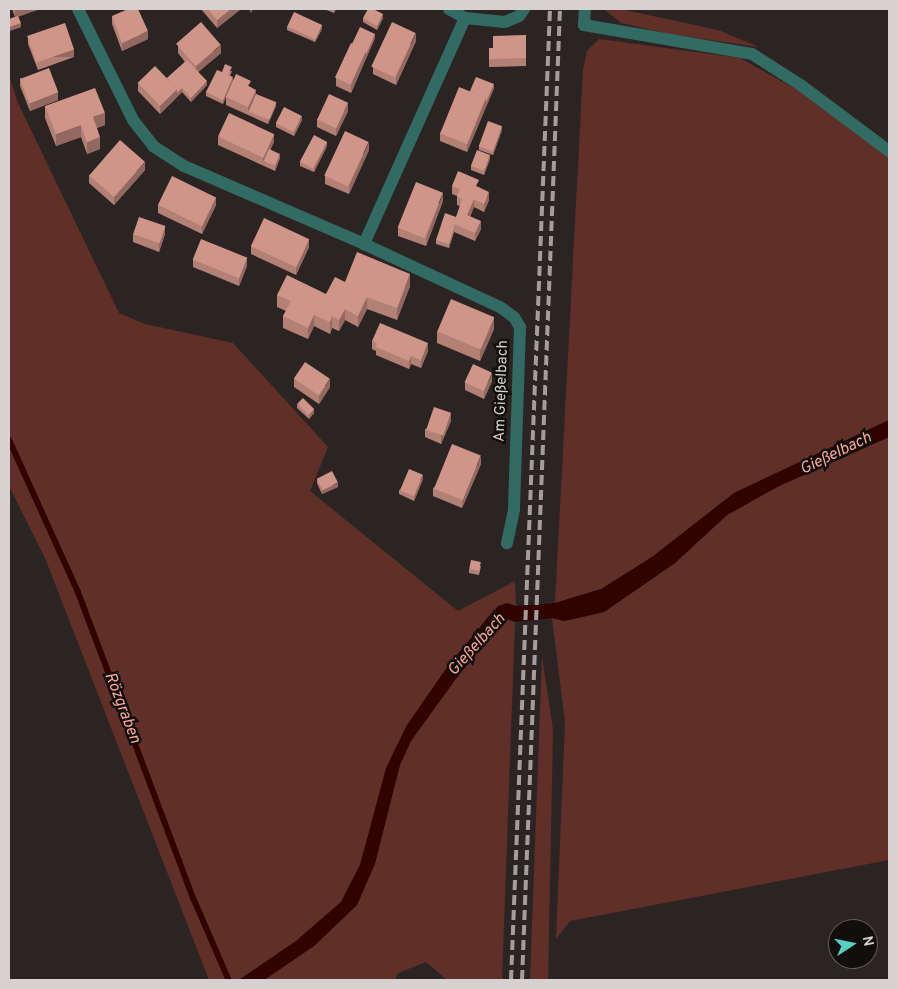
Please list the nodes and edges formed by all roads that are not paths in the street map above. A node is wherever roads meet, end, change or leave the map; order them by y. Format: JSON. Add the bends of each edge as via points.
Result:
{"nodes":[{"id":1,"x":78,"y":9,"type":"edge"},
{"id":2,"x":449,"y":9,"type":"edge"},
{"id":3,"x":524,"y":9,"type":"edge"},
{"id":4,"x":585,"y":9,"type":"edge"},
{"id":5,"x":465,"y":18,"type":"junction"},
{"id":6,"x":889,"y":151,"type":"edge"},
{"id":7,"x":364,"y":244,"type":"junction"},
{"id":8,"x":506,"y":544,"type":"dead end"}],
"edges":[{"from":1,"to":7,"type":"street","name":"Am Gießelbach","via":[[133,120],[154,146],[184,166]]},
{"from":2,"to":5,"type":"street"},
{"from":3,"to":5,"type":"street","via":[[519,16],[504,22]]},
{"from":4,"to":6,"type":"street","via":[[584,25],[752,54],[802,86]]},
{"from":5,"to":7,"type":"street"},
{"from":7,"to":8,"type":"street","name":"Am Gießelbach","via":[[500,307],[514,317],[520,327],[514,510]]}]}
